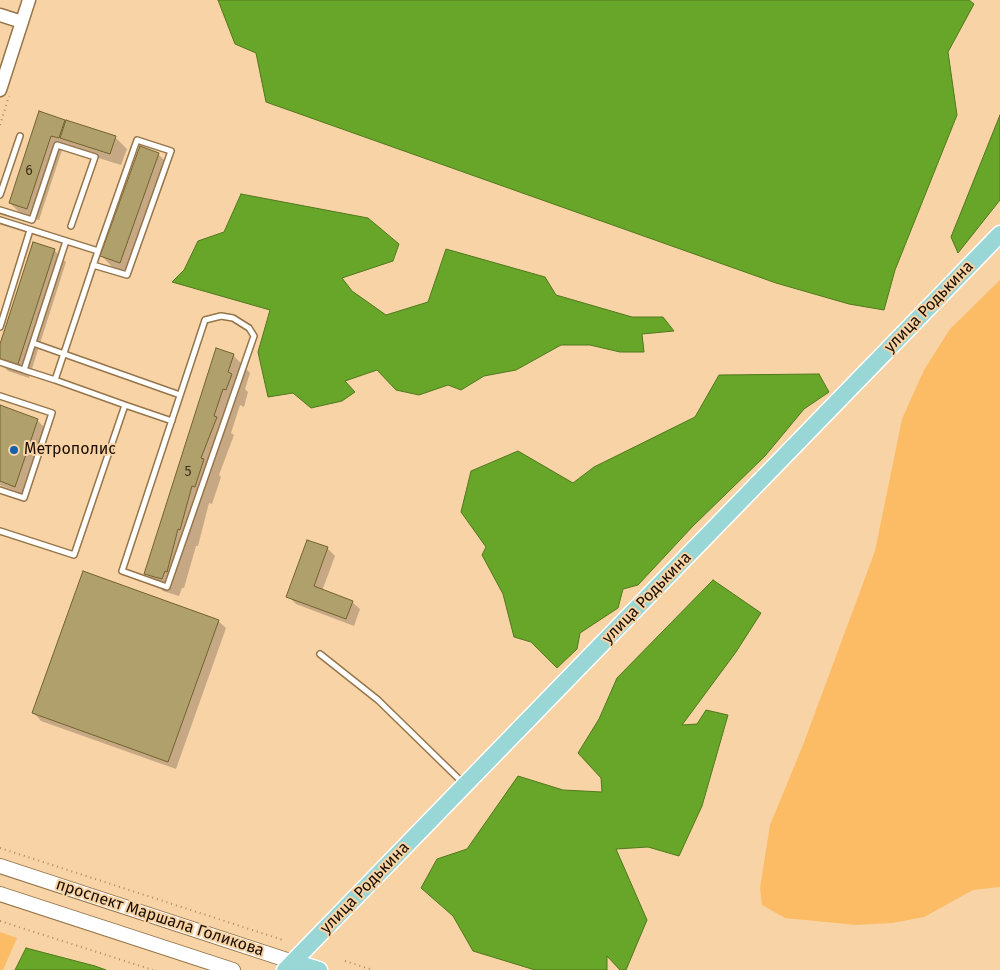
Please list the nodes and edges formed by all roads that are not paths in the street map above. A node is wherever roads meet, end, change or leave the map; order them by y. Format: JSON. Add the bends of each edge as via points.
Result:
{"nodes":[{"id":1,"x":30,"y":0,"type":"edge"},
{"id":2,"x":0,"y":15,"type":"edge"},
{"id":3,"x":22,"y":22,"type":"junction"},
{"id":4,"x":6,"y":89,"type":"edge"},
{"id":5,"x":20,"y":136,"type":"dead end"},
{"id":6,"x":0,"y":195,"type":"edge"},
{"id":7,"x":0,"y":210,"type":"edge"},
{"id":8,"x":0,"y":220,"type":"edge"},
{"id":9,"x":71,"y":226,"type":"dead end"},
{"id":10,"x":30,"y":230,"type":"junction"},
{"id":11,"x":1000,"y":234,"type":"edge"},
{"id":12,"x":66,"y":241,"type":"junction"},
{"id":13,"x":98,"y":251,"type":"junction"},
{"id":14,"x":93,"y":265,"type":"junction"},
{"id":15,"x":0,"y":327,"type":"edge"},
{"id":16,"x":33,"y":343,"type":"junction"},
{"id":17,"x":64,"y":354,"type":"junction"},
{"id":18,"x":0,"y":362,"type":"edge"},
{"id":19,"x":24,"y":370,"type":"junction"},
{"id":20,"x":55,"y":380,"type":"junction"},
{"id":21,"x":180,"y":395,"type":"junction"},
{"id":22,"x":0,"y":396,"type":"edge"},
{"id":23,"x":124,"y":405,"type":"junction"},
{"id":24,"x":172,"y":421,"type":"junction"},
{"id":25,"x":0,"y":490,"type":"edge"},
{"id":26,"x":0,"y":531,"type":"edge"},
{"id":27,"x":320,"y":654,"type":"dead end"},
{"id":28,"x":466,"y":785,"type":"junction"},
{"id":29,"x":0,"y":866,"type":"edge"},
{"id":30,"x":0,"y":894,"type":"edge"},
{"id":31,"x":289,"y":966,"type":"edge"},
{"id":32,"x":233,"y":970,"type":"edge"},
{"id":33,"x":319,"y":970,"type":"edge"}],
"edges":[{"from":1,"to":3,"type":"street"},
{"from":2,"to":3,"type":"street"},
{"from":3,"to":4,"type":"street"},
{"from":5,"to":6,"type":"lane"},
{"from":7,"to":9,"type":"lane","via":[[32,220],[57,145],[95,157]]},
{"from":8,"to":10,"type":"lane"},
{"from":10,"to":12,"type":"lane"},
{"from":10,"to":15,"type":"lane"},
{"from":11,"to":28,"type":"main road","name":"улица Родькина"},
{"from":12,"to":13,"type":"lane"},
{"from":12,"to":16,"type":"lane"},
{"from":13,"to":14,"type":"lane"},
{"from":13,"to":14,"type":"lane","via":[[137,140],[171,151],[127,276]]},
{"from":14,"to":17,"type":"lane"},
{"from":16,"to":17,"type":"lane"},
{"from":16,"to":19,"type":"lane"},
{"from":17,"to":20,"type":"lane"},
{"from":17,"to":21,"type":"lane"},
{"from":18,"to":19,"type":"lane"},
{"from":19,"to":20,"type":"lane"},
{"from":20,"to":23,"type":"lane"},
{"from":21,"to":24,"type":"lane"},
{"from":21,"to":24,"type":"lane","via":[[205,320],[221,316],[233,318],[249,328],[254,336],[167,587],[122,571]]},
{"from":22,"to":25,"type":"lane","via":[[52,413],[24,498]]},
{"from":23,"to":24,"type":"lane"},
{"from":23,"to":26,"type":"lane","via":[[74,555]]},
{"from":27,"to":28,"type":"lane","via":[[378,700]]},
{"from":28,"to":31,"type":"main road","name":"улица Родькина"},
{"from":29,"to":31,"type":"main road","name":"проспект Маршала Голикова"},
{"from":30,"to":32,"type":"main road","name":"проспект Маршала Голикова"},
{"from":31,"to":33,"type":"main road","name":"проспект Маршала Голикова"}]}
